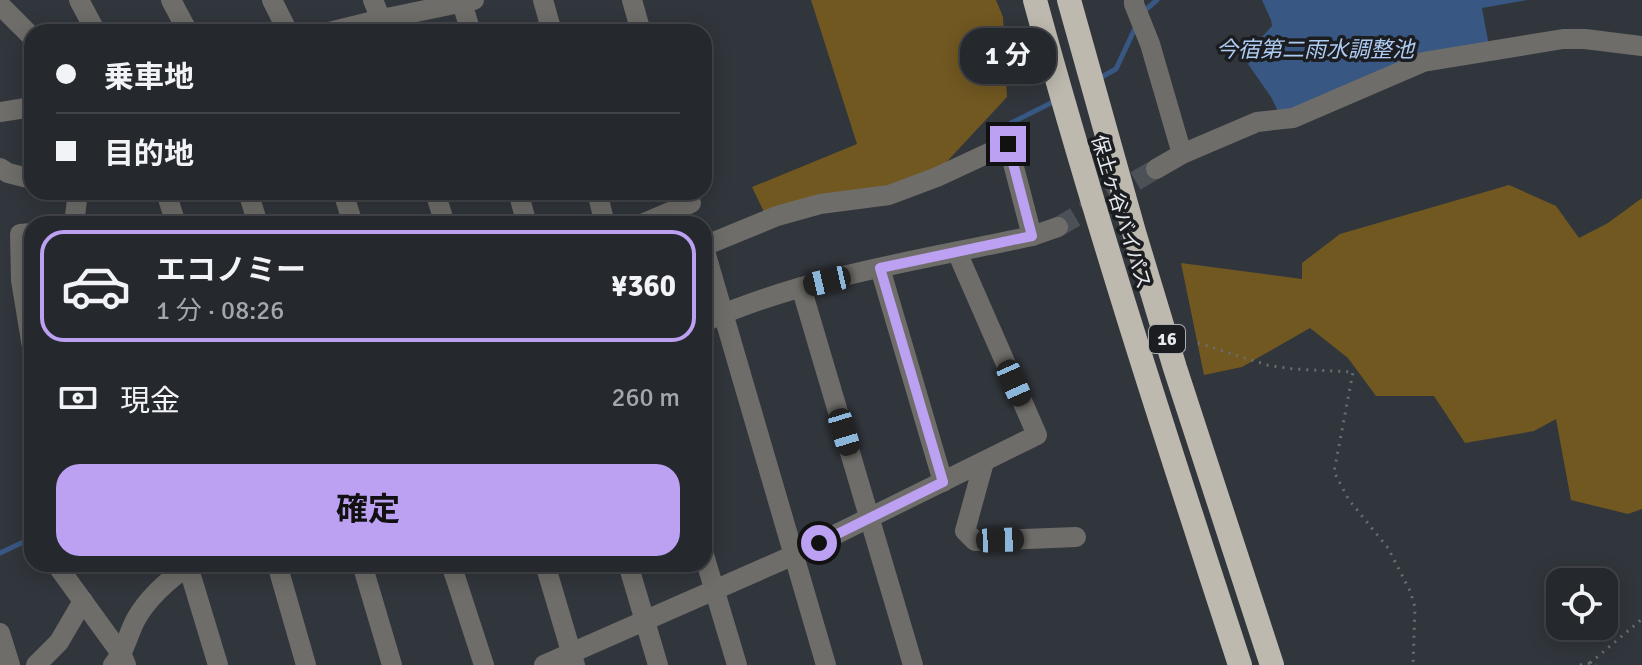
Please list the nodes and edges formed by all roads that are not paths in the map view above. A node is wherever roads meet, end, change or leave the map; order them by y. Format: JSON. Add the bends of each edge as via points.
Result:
{"nodes":[{"id":1,"x":79,"y":0,"type":"edge"},
{"id":2,"x":171,"y":0,"type":"edge"},
{"id":3,"x":272,"y":0,"type":"edge"},
{"id":4,"x":543,"y":0,"type":"edge"},
{"id":5,"x":632,"y":0,"type":"edge"},
{"id":6,"x":1027,"y":0,"type":"edge"},
{"id":7,"x":1035,"y":0,"type":"edge"},
{"id":8,"x":1134,"y":0,"type":"edge"},
{"id":9,"x":466,"y":1,"type":"edge"},
{"id":10,"x":1070,"y":3,"type":"edge"},
{"id":11,"x":0,"y":5,"type":"edge"},
{"id":12,"x":380,"y":17,"type":"edge"},
{"id":13,"x":92,"y":24,"type":"edge"},
{"id":14,"x":184,"y":24,"type":"edge"},
{"id":15,"x":284,"y":24,"type":"edge"},
{"id":16,"x":356,"y":24,"type":"edge"},
{"id":17,"x":470,"y":24,"type":"edge"},
{"id":18,"x":550,"y":24,"type":"edge"},
{"id":19,"x":639,"y":24,"type":"edge"},
{"id":20,"x":24,"y":29,"type":"edge"},
{"id":21,"x":1642,"y":46,"type":"edge"},
{"id":22,"x":1062,"y":98,"type":"junction"},
{"id":23,"x":24,"y":108,"type":"edge"},
{"id":24,"x":0,"y":112,"type":"edge"},
{"id":25,"x":1182,"y":154,"type":"junction"},
{"id":26,"x":0,"y":168,"type":"edge"},
{"id":27,"x":1156,"y":169,"type":"tunnel mouth"},
{"id":28,"x":24,"y":177,"type":"edge"},
{"id":29,"x":685,"y":200,"type":"edge"},
{"id":30,"x":656,"y":216,"type":"edge"},
{"id":31,"x":1058,"y":227,"type":"tunnel mouth"},
{"id":32,"x":24,"y":234,"type":"edge"},
{"id":33,"x":1032,"y":236,"type":"junction"},
{"id":34,"x":712,"y":244,"type":"edge"},
{"id":35,"x":957,"y":252,"type":"junction"},
{"id":36,"x":880,"y":268,"type":"junction"},
{"id":37,"x":712,"y":275,"type":"edge"},
{"id":38,"x":801,"y":287,"type":"junction"},
{"id":39,"x":24,"y":298,"type":"edge"},
{"id":40,"x":723,"y":314,"type":"junction"},
{"id":41,"x":712,"y":319,"type":"edge"},
{"id":42,"x":984,"y":462,"type":"junction"},
{"id":43,"x":943,"y":482,"type":"junction"},
{"id":44,"x":870,"y":518,"type":"junction"},
{"id":45,"x":1076,"y":537,"type":"dead end"},
{"id":46,"x":794,"y":555,"type":"junction"},
{"id":47,"x":62,"y":572,"type":"edge"},
{"id":48,"x":180,"y":572,"type":"edge"},
{"id":49,"x":191,"y":572,"type":"edge"},
{"id":50,"x":279,"y":572,"type":"edge"},
{"id":51,"x":364,"y":572,"type":"edge"},
{"id":52,"x":454,"y":572,"type":"edge"},
{"id":53,"x":547,"y":572,"type":"edge"},
{"id":54,"x":630,"y":572,"type":"edge"},
{"id":55,"x":710,"y":572,"type":"edge"},
{"id":56,"x":715,"y":589,"type":"junction"},
{"id":57,"x":83,"y":601,"type":"junction"},
{"id":58,"x":645,"y":621,"type":"junction"},
{"id":59,"x":0,"y":633,"type":"edge"},
{"id":60,"x":573,"y":659,"type":"edge"},
{"id":61,"x":120,"y":662,"type":"edge"},
{"id":62,"x":10,"y":665,"type":"edge"},
{"id":63,"x":36,"y":665,"type":"edge"},
{"id":64,"x":218,"y":665,"type":"edge"},
{"id":65,"x":306,"y":665,"type":"edge"},
{"id":66,"x":392,"y":665,"type":"edge"},
{"id":67,"x":484,"y":665,"type":"edge"},
{"id":68,"x":544,"y":665,"type":"edge"},
{"id":69,"x":658,"y":665,"type":"edge"},
{"id":70,"x":737,"y":665,"type":"edge"},
{"id":71,"x":826,"y":665,"type":"edge"},
{"id":72,"x":913,"y":665,"type":"edge"},
{"id":73,"x":1240,"y":665,"type":"edge"},
{"id":74,"x":1272,"y":665,"type":"edge"}],
"edges":[{"from":1,"to":13,"type":"street"},
{"from":2,"to":14,"type":"street"},
{"from":3,"to":15,"type":"street"},
{"from":4,"to":18,"type":"street"},
{"from":5,"to":19,"type":"street"},
{"from":6,"to":22,"type":"highway"},
{"from":7,"to":22,"type":"highway","name":"保土ヶ谷バイパス","number":"16"},
{"from":8,"to":25,"type":"street"},
{"from":9,"to":12,"type":"street"},
{"from":9,"to":17,"type":"street"},
{"from":10,"to":74,"type":"highway","name":"保土ヶ谷バイパス","number":"16","via":[[1175,368]]},
{"from":11,"to":20,"type":"street"},
{"from":12,"to":16,"type":"street"},
{"from":21,"to":25,"type":"street","via":[[1563,39],[1423,62],[1293,118],[1257,122]]},
{"from":22,"to":73,"type":"highway","name":"保土ヶ谷バイパス","number":"16","via":[[1129,325]]},
{"from":23,"to":24,"type":"street"},
{"from":25,"to":27,"type":"street"},
{"from":26,"to":28,"type":"street"},
{"from":29,"to":30,"type":"street"},
{"from":31,"to":33,"type":"street"},
{"from":32,"to":39,"type":"street","via":[[20,234]]},
{"from":33,"to":34,"type":"street","via":[[1008,144],[889,195],[820,204]]},
{"from":33,"to":35,"type":"street"},
{"from":35,"to":36,"type":"street"},
{"from":35,"to":42,"type":"street","via":[[1037,435]]},
{"from":36,"to":38,"type":"street"},
{"from":36,"to":43,"type":"street"},
{"from":37,"to":40,"type":"street"},
{"from":38,"to":40,"type":"street"},
{"from":38,"to":44,"type":"street"},
{"from":40,"to":41,"type":"street"},
{"from":40,"to":46,"type":"street"},
{"from":42,"to":43,"type":"street"},
{"from":42,"to":45,"type":"street","via":[[965,531],[975,541]]},
{"from":43,"to":44,"type":"street"},
{"from":44,"to":46,"type":"street"},
{"from":44,"to":72,"type":"street"},
{"from":46,"to":56,"type":"street"},
{"from":46,"to":71,"type":"street"},
{"from":47,"to":57,"type":"street"},
{"from":48,"to":61,"type":"street","via":[[155,592],[136,620]]},
{"from":49,"to":64,"type":"street"},
{"from":50,"to":65,"type":"street"},
{"from":51,"to":66,"type":"street"},
{"from":52,"to":67,"type":"street"},
{"from":53,"to":60,"type":"street"},
{"from":54,"to":58,"type":"street"},
{"from":55,"to":56,"type":"street"},
{"from":56,"to":58,"type":"street"},
{"from":56,"to":70,"type":"street"},
{"from":57,"to":61,"type":"street"},
{"from":57,"to":63,"type":"street","via":[[59,642]]},
{"from":58,"to":60,"type":"street"},
{"from":58,"to":69,"type":"street"},
{"from":59,"to":62,"type":"street"},
{"from":60,"to":68,"type":"street"}]}
